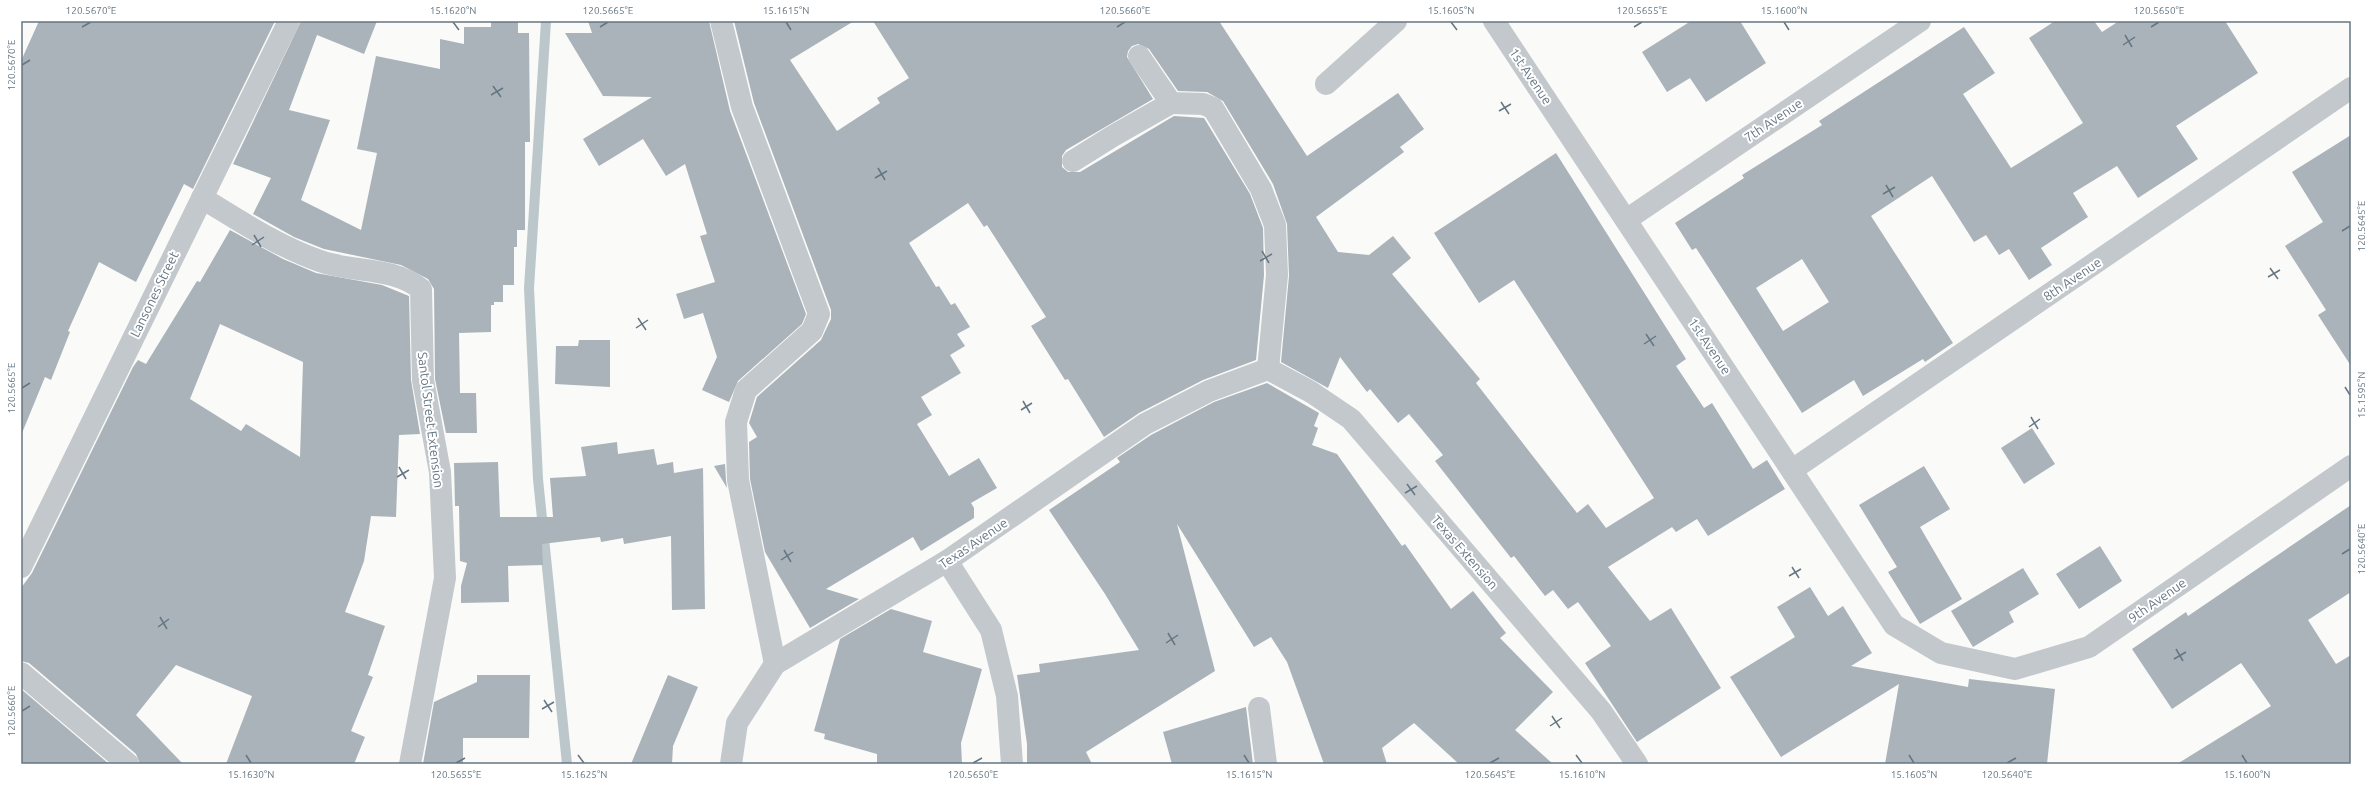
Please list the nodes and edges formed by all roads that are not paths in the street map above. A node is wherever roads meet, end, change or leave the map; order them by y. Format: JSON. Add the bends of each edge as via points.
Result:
{"nodes":[{"id":1,"x":289,"y":21,"type":"edge"},
{"id":2,"x":721,"y":21,"type":"edge"},
{"id":3,"x":1396,"y":21,"type":"edge"},
{"id":4,"x":1494,"y":21,"type":"edge"},
{"id":5,"x":1920,"y":21,"type":"edge"},
{"id":6,"x":1139,"y":56,"type":"dead end"},
{"id":7,"x":1326,"y":84,"type":"dead end"},
{"id":8,"x":2351,"y":88,"type":"edge"},
{"id":9,"x":1171,"y":103,"type":"junction"},
{"id":10,"x":1073,"y":161,"type":"dead end"},
{"id":11,"x":202,"y":198,"type":"junction"},
{"id":12,"x":1626,"y":220,"type":"junction"},
{"id":13,"x":1268,"y":369,"type":"junction"},
{"id":14,"x":2351,"y":466,"type":"edge"},
{"id":15,"x":1792,"y":470,"type":"junction"},
{"id":16,"x":947,"y":561,"type":"junction"},
{"id":17,"x":21,"y":567,"type":"edge"},
{"id":18,"x":1942,"y":653,"type":"joint"},
{"id":19,"x":774,"y":664,"type":"junction"},
{"id":20,"x":21,"y":673,"type":"edge"},
{"id":21,"x":1260,"y":708,"type":"dead end"},
{"id":22,"x":128,"y":764,"type":"edge"},
{"id":23,"x":410,"y":764,"type":"edge"},
{"id":24,"x":731,"y":764,"type":"edge"},
{"id":25,"x":1012,"y":764,"type":"edge"},
{"id":26,"x":1266,"y":764,"type":"edge"},
{"id":27,"x":1637,"y":764,"type":"edge"}],
"edges":[{"from":1,"to":11,"type":"street","name":"Lansones Street"},
{"from":2,"to":19,"type":"street","via":[[742,107],[819,314],[812,331],[746,390],[736,422],[738,480]]},
{"from":3,"to":7,"type":"street"},
{"from":4,"to":12,"type":"street","name":"1st Avenue"},
{"from":5,"to":12,"type":"street","name":"7th Avenue"},
{"from":6,"to":9,"type":"street"},
{"from":8,"to":15,"type":"street","name":"8th Avenue"},
{"from":9,"to":10,"type":"street"},
{"from":9,"to":13,"type":"street","via":[[1203,104],[1213,108],[1260,189],[1275,225],[1277,275]]},
{"from":11,"to":17,"type":"street","name":"Lansones Street"},
{"from":11,"to":23,"type":"street","name":"Santol Street Extension","via":[[285,247],[321,262],[396,275],[421,289],[423,380],[440,472],[444,578]]},
{"from":12,"to":15,"type":"street","name":"1st Avenue"},
{"from":13,"to":16,"type":"street","name":"Texas Avenue","via":[[1209,391],[1145,424]]},
{"from":13,"to":27,"type":"street","name":"Texas Extension","via":[[1311,392],[1351,419],[1601,712]]},
{"from":14,"to":18,"type":"street","name":"9th Avenue","via":[[2089,647],[2015,669]]},
{"from":15,"to":18,"type":"street","name":"1st Avenue","via":[[1894,625]]},
{"from":16,"to":19,"type":"street","name":"Texas Avenue"},
{"from":16,"to":25,"type":"street","via":[[991,630],[1007,696]]},
{"from":19,"to":24,"type":"street","name":"Texas Avenue","via":[[737,723]]},
{"from":20,"to":22,"type":"street"},
{"from":21,"to":26,"type":"street"}]}
